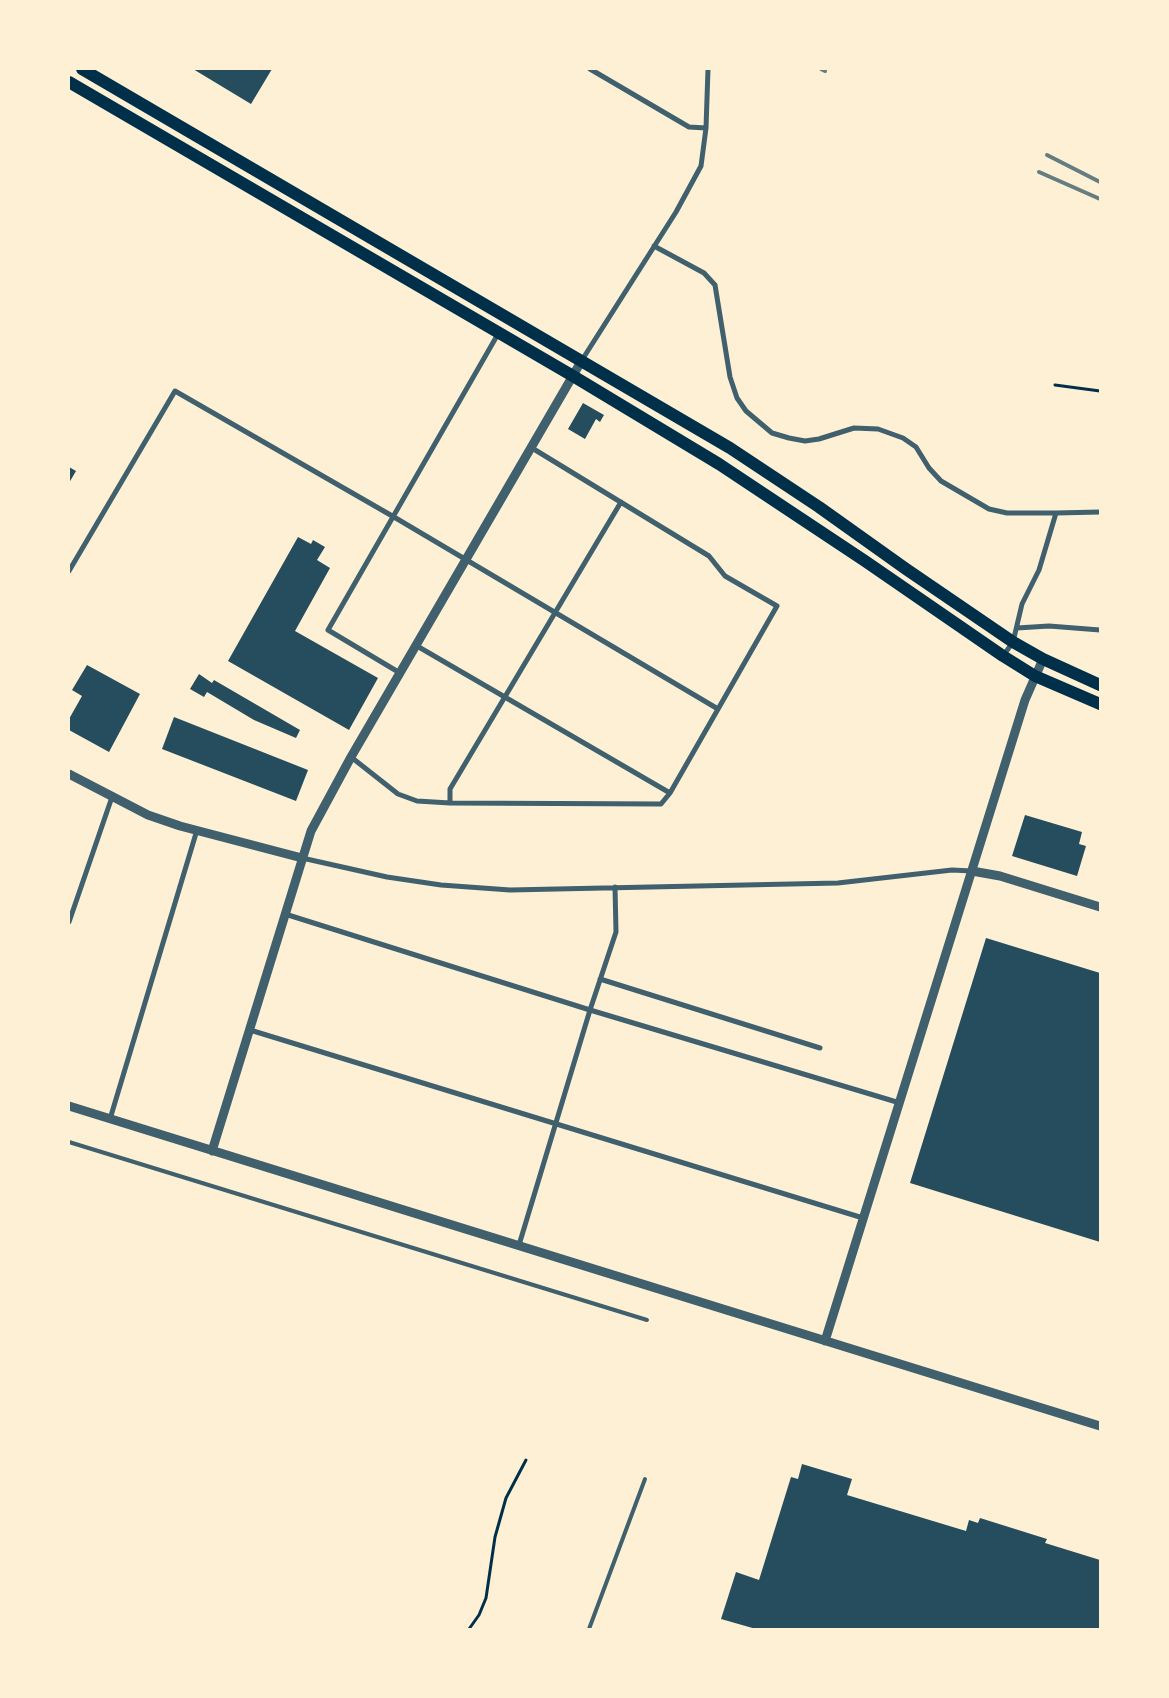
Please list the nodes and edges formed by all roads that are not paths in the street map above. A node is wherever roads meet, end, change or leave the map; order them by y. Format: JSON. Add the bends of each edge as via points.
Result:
{"nodes":[{"id":1,"x":82,"y":69,"type":"edge"},
{"id":2,"x":590,"y":69,"type":"edge"},
{"id":3,"x":708,"y":69,"type":"edge"},
{"id":4,"x":69,"y":82,"type":"edge"},
{"id":5,"x":706,"y":128,"type":"junction"},
{"id":6,"x":654,"y":246,"type":"junction"},
{"id":7,"x":498,"y":334,"type":"junction"},
{"id":8,"x":582,"y":360,"type":"junction"},
{"id":9,"x":573,"y":376,"type":"junction"},
{"id":10,"x":532,"y":448,"type":"junction"},
{"id":11,"x":621,"y":502,"type":"junction"},
{"id":12,"x":1100,"y":512,"type":"edge"},
{"id":13,"x":1056,"y":513,"type":"junction"},
{"id":14,"x":394,"y":517,"type":"junction"},
{"id":15,"x":467,"y":560,"type":"junction"},
{"id":16,"x":69,"y":571,"type":"edge"},
{"id":17,"x":555,"y":613,"type":"junction"},
{"id":18,"x":1017,"y":628,"type":"junction"},
{"id":19,"x":1100,"y":630,"type":"edge"},
{"id":20,"x":1013,"y":642,"type":"junction"},
{"id":21,"x":417,"y":646,"type":"junction"},
{"id":22,"x":1003,"y":656,"type":"junction"},
{"id":23,"x":1043,"y":659,"type":"junction"},
{"id":24,"x":400,"y":673,"type":"junction"},
{"id":25,"x":1035,"y":676,"type":"junction"},
{"id":26,"x":1100,"y":685,"type":"edge"},
{"id":27,"x":505,"y":697,"type":"junction"},
{"id":28,"x":1100,"y":704,"type":"edge"},
{"id":29,"x":718,"y":708,"type":"junction"},
{"id":30,"x":351,"y":757,"type":"junction"},
{"id":31,"x":69,"y":774,"type":"edge"},
{"id":32,"x":670,"y":793,"type":"junction"},
{"id":33,"x":112,"y":797,"type":"junction"},
{"id":34,"x":450,"y":803,"type":"junction"},
{"id":35,"x":197,"y":830,"type":"junction"},
{"id":36,"x":302,"y":858,"type":"junction"},
{"id":37,"x":972,"y":871,"type":"junction"},
{"id":38,"x":616,"y":888,"type":"junction"},
{"id":39,"x":1100,"y":907,"type":"edge"},
{"id":40,"x":285,"y":914,"type":"junction"},
{"id":41,"x":69,"y":922,"type":"edge"},
{"id":42,"x":600,"y":979,"type":"junction"},
{"id":43,"x":590,"y":1010,"type":"junction"},
{"id":44,"x":250,"y":1030,"type":"junction"},
{"id":45,"x":820,"y":1048,"type":"dead end"},
{"id":46,"x":900,"y":1103,"type":"junction"},
{"id":47,"x":69,"y":1106,"type":"edge"},
{"id":48,"x":110,"y":1118,"type":"junction"},
{"id":49,"x":556,"y":1124,"type":"junction"},
{"id":50,"x":69,"y":1142,"type":"edge"},
{"id":51,"x":212,"y":1151,"type":"junction"},
{"id":52,"x":864,"y":1219,"type":"junction"},
{"id":53,"x":519,"y":1245,"type":"junction"},
{"id":54,"x":647,"y":1320,"type":"dead end"},
{"id":55,"x":825,"y":1341,"type":"junction"},
{"id":56,"x":1100,"y":1426,"type":"edge"},
{"id":57,"x":645,"y":1479,"type":"dead end"},
{"id":58,"x":589,"y":1629,"type":"edge"}],
"edges":[{"from":1,"to":8,"type":"highway"},
{"from":2,"to":5,"type":"street","via":[[689,127]]},
{"from":3,"to":5,"type":"street"},
{"from":4,"to":7,"type":"highway"},
{"from":5,"to":6,"type":"street","via":[[701,166]]},
{"from":6,"to":8,"type":"street"},
{"from":6,"to":13,"type":"street","via":[[704,273],[715,285],[730,377],[737,398],[746,411],[772,433],[805,440],[854,428],[878,429],[903,438],[916,447],[928,468],[941,481],[989,509],[1007,513]]},
{"from":7,"to":9,"type":"highway"},
{"from":7,"to":14,"type":"street"},
{"from":8,"to":9,"type":"street"},
{"from":8,"to":20,"type":"highway","via":[[730,448]]},
{"from":9,"to":10,"type":"street"},
{"from":9,"to":22,"type":"highway","via":[[719,464]]},
{"from":10,"to":11,"type":"street"},
{"from":10,"to":15,"type":"street"},
{"from":11,"to":17,"type":"street"},
{"from":11,"to":29,"type":"street","via":[[709,556],[725,576],[777,606]]},
{"from":12,"to":13,"type":"street"},
{"from":13,"to":18,"type":"street","via":[[1039,570],[1022,604]]},
{"from":14,"to":15,"type":"street"},
{"from":14,"to":16,"type":"street","via":[[175,391]]},
{"from":14,"to":24,"type":"street","via":[[328,630]]},
{"from":15,"to":17,"type":"street"},
{"from":15,"to":21,"type":"street"},
{"from":17,"to":27,"type":"street"},
{"from":17,"to":29,"type":"street"},
{"from":18,"to":19,"type":"street","via":[[1049,626]]},
{"from":18,"to":20,"type":"street"},
{"from":20,"to":22,"type":"street"},
{"from":20,"to":23,"type":"highway"},
{"from":21,"to":24,"type":"street"},
{"from":21,"to":27,"type":"street"},
{"from":22,"to":25,"type":"highway"},
{"from":23,"to":25,"type":"street"},
{"from":23,"to":26,"type":"highway"},
{"from":24,"to":30,"type":"street"},
{"from":25,"to":28,"type":"highway"},
{"from":25,"to":37,"type":"street"},
{"from":27,"to":32,"type":"street"},
{"from":27,"to":34,"type":"street","via":[[450,789]]},
{"from":29,"to":32,"type":"street"},
{"from":30,"to":34,"type":"street","via":[[398,794],[417,801]]},
{"from":30,"to":36,"type":"street","via":[[311,831]]},
{"from":31,"to":33,"type":"street"},
{"from":32,"to":34,"type":"street","via":[[661,804]]},
{"from":33,"to":35,"type":"street","via":[[148,815]]},
{"from":33,"to":41,"type":"street"},
{"from":35,"to":36,"type":"street"},
{"from":35,"to":48,"type":"street"},
{"from":36,"to":38,"type":"street","via":[[441,885],[510,890]]},
{"from":36,"to":40,"type":"street"},
{"from":37,"to":38,"type":"street","via":[[952,870],[838,882]]},
{"from":37,"to":39,"type":"street","via":[[1000,876]]},
{"from":37,"to":46,"type":"street"},
{"from":38,"to":42,"type":"street","via":[[616,932]]},
{"from":40,"to":43,"type":"street"},
{"from":40,"to":44,"type":"street"},
{"from":42,"to":43,"type":"street"},
{"from":42,"to":45,"type":"street"},
{"from":43,"to":46,"type":"street"},
{"from":43,"to":49,"type":"street"},
{"from":44,"to":49,"type":"street"},
{"from":44,"to":51,"type":"street"},
{"from":46,"to":52,"type":"street"},
{"from":47,"to":48,"type":"street"},
{"from":48,"to":51,"type":"street"},
{"from":49,"to":52,"type":"street"},
{"from":49,"to":53,"type":"street"},
{"from":50,"to":54,"type":"lane"},
{"from":51,"to":53,"type":"street"},
{"from":52,"to":55,"type":"street"},
{"from":53,"to":55,"type":"street"},
{"from":55,"to":56,"type":"street"},
{"from":57,"to":58,"type":"lane"}]}
